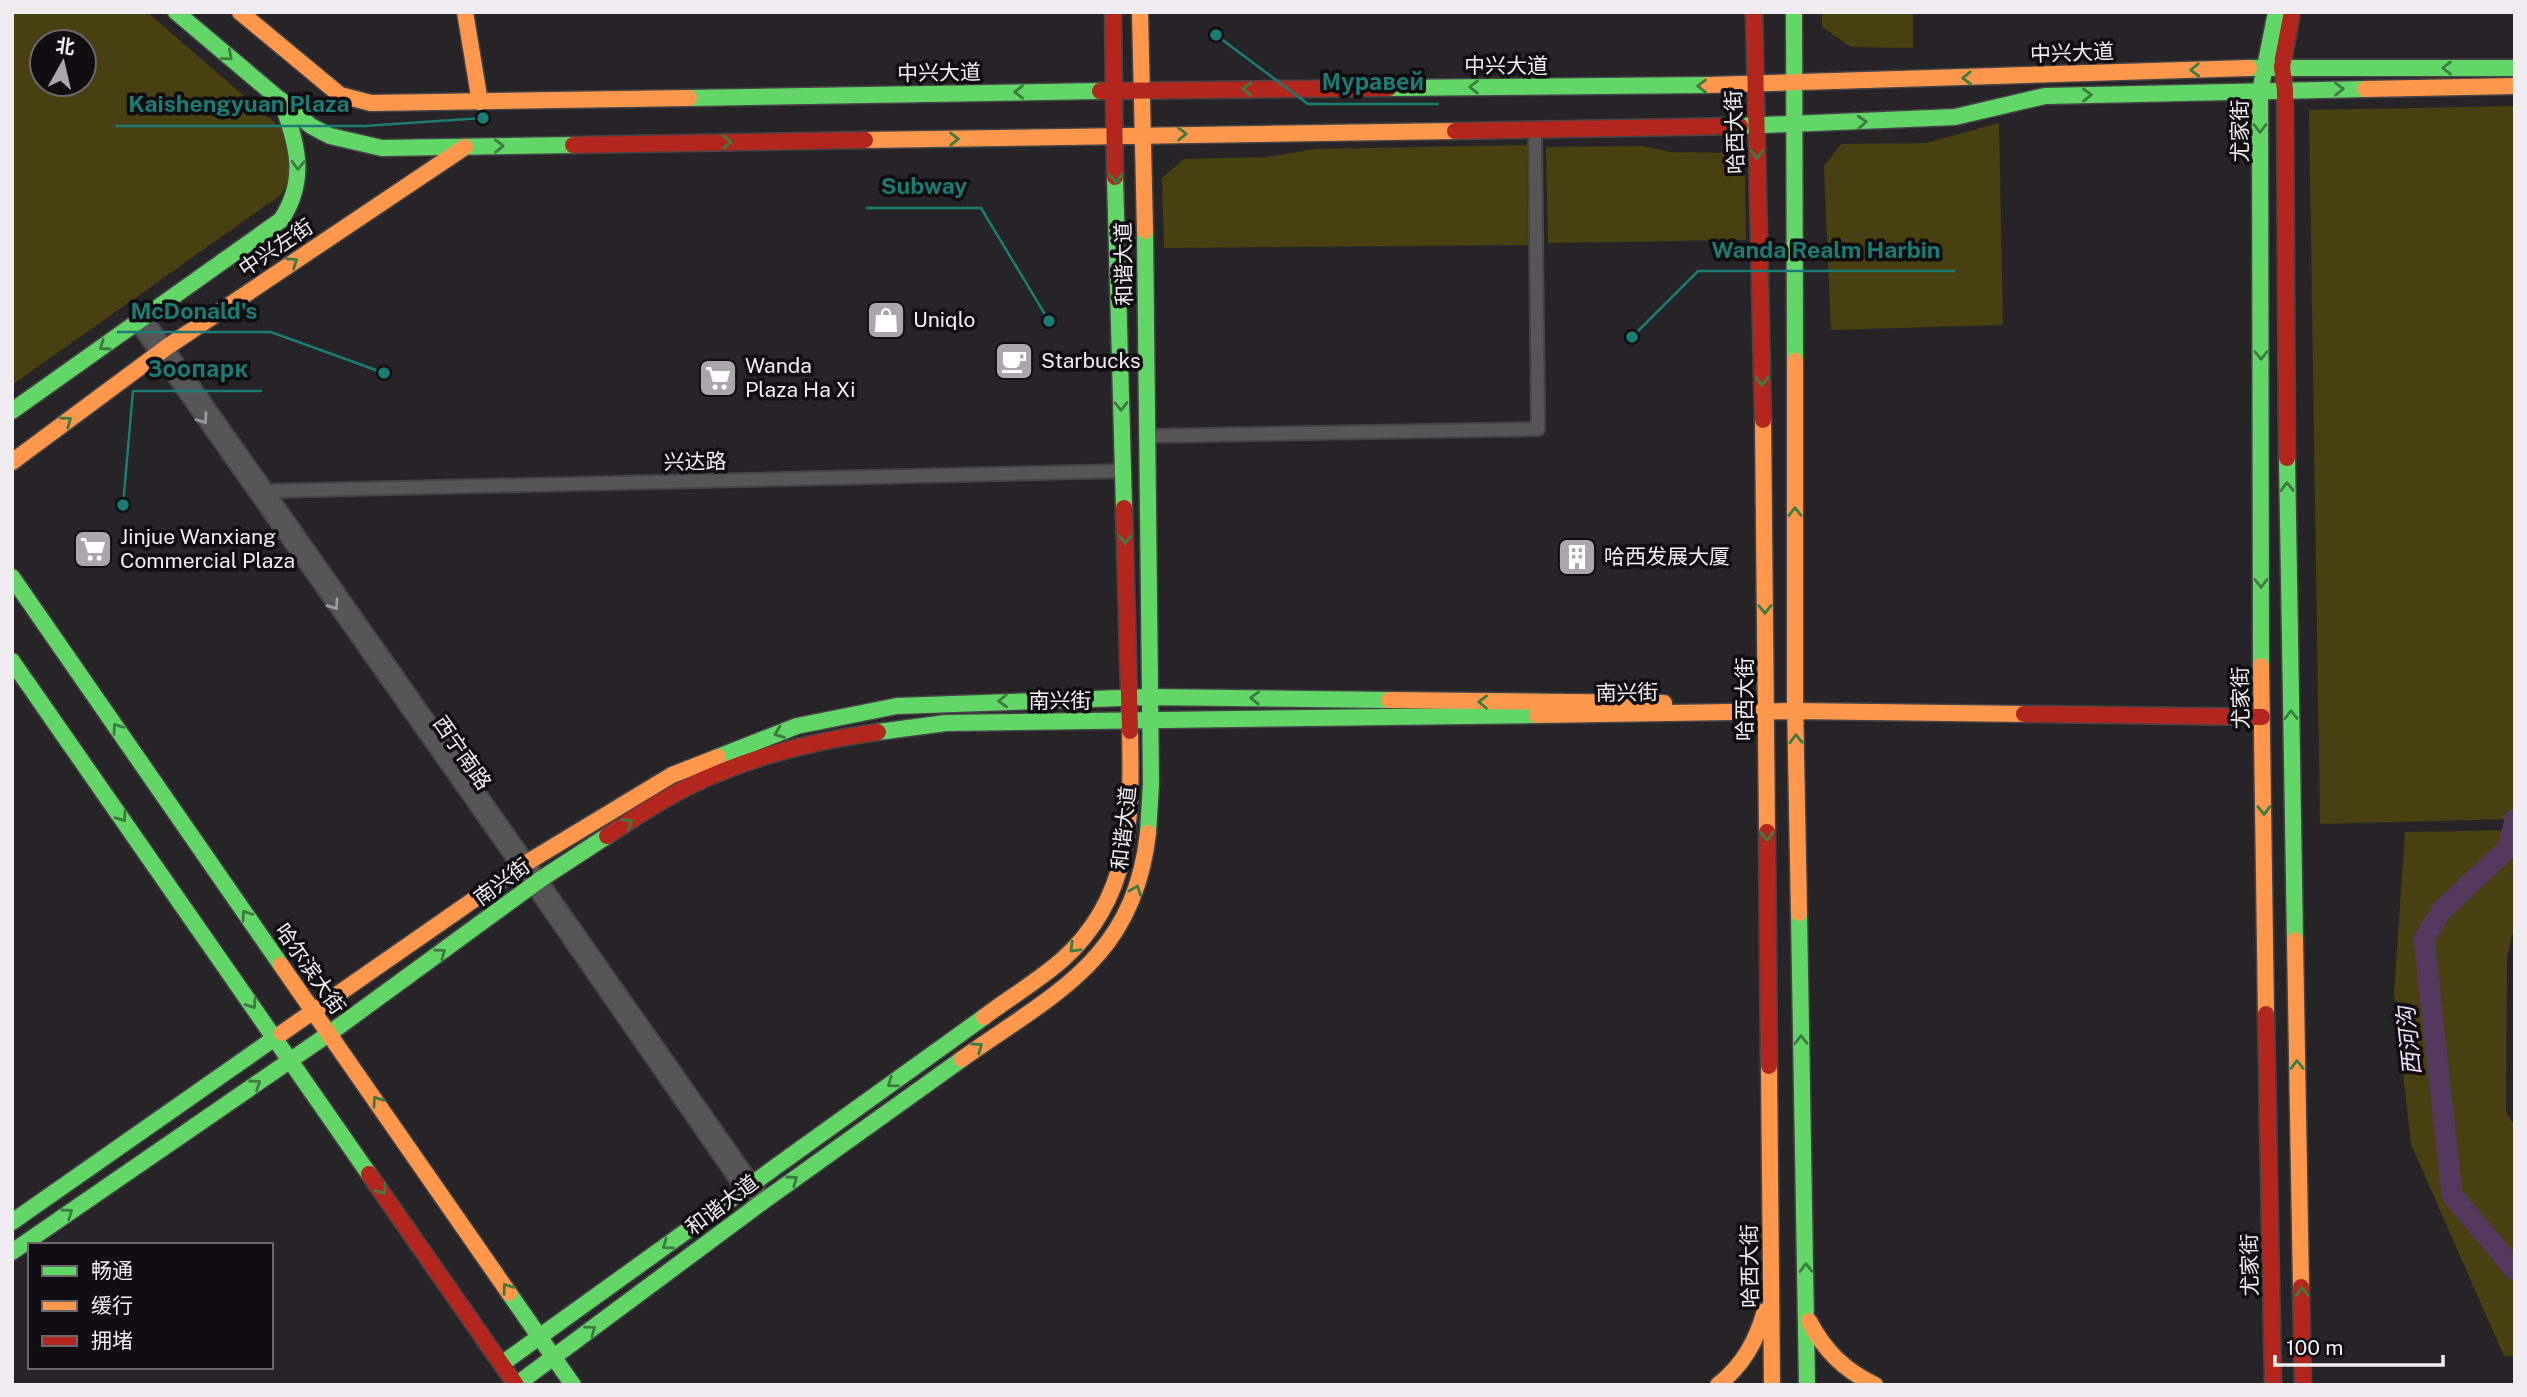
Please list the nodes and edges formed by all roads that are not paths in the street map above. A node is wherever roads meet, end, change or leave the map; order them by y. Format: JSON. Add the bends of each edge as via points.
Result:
{"nodes":[{"id":1,"x":176,"y":12,"type":"edge"},
{"id":2,"x":240,"y":12,"type":"edge"},
{"id":3,"x":465,"y":12,"type":"edge"},
{"id":4,"x":1113,"y":12,"type":"edge"},
{"id":5,"x":1140,"y":12,"type":"edge"},
{"id":6,"x":1754,"y":12,"type":"edge"},
{"id":7,"x":1794,"y":12,"type":"edge"},
{"id":8,"x":2276,"y":12,"type":"edge"},
{"id":9,"x":2292,"y":12,"type":"edge"},
{"id":10,"x":2273,"y":68,"type":"junction"},
{"id":11,"x":2515,"y":68,"type":"edge"},
{"id":12,"x":1795,"y":83,"type":"junction"},
{"id":13,"x":1755,"y":85,"type":"junction"},
{"id":14,"x":2515,"y":86,"type":"edge"},
{"id":15,"x":1113,"y":90,"type":"junction"},
{"id":16,"x":1142,"y":90,"type":"junction"},
{"id":17,"x":2285,"y":90,"type":"junction"},
{"id":18,"x":2260,"y":92,"type":"junction"},
{"id":19,"x":281,"y":100,"type":"junction"},
{"id":20,"x":480,"y":102,"type":"junction"},
{"id":21,"x":1757,"y":125,"type":"junction"},
{"id":22,"x":1794,"y":125,"type":"junction"},
{"id":23,"x":1535,"y":130,"type":"junction"},
{"id":24,"x":1144,"y":134,"type":"junction"},
{"id":25,"x":1115,"y":136,"type":"junction"},
{"id":26,"x":465,"y":147,"type":"junction"},
{"id":27,"x":141,"y":320,"type":"junction"},
{"id":28,"x":163,"y":351,"type":"junction"},
{"id":29,"x":12,"y":411,"type":"edge"},
{"id":30,"x":1147,"y":436,"type":"junction"},
{"id":31,"x":17,"y":459,"type":"edge"},
{"id":32,"x":1123,"y":471,"type":"junction"},
{"id":33,"x":12,"y":476,"type":"edge"},
{"id":34,"x":268,"y":491,"type":"junction"},
{"id":35,"x":12,"y":577,"type":"edge"},
{"id":36,"x":12,"y":661,"type":"edge"},
{"id":37,"x":1149,"y":697,"type":"junction"},
{"id":38,"x":1128,"y":698,"type":"junction"},
{"id":39,"x":1795,"y":706,"type":"junction"},
{"id":40,"x":1766,"y":707,"type":"junction"},
{"id":41,"x":2262,"y":713,"type":"junction"},
{"id":42,"x":1150,"y":720,"type":"junction"},
{"id":43,"x":1129,"y":721,"type":"junction"},
{"id":44,"x":524,"y":865,"type":"junction"},
{"id":45,"x":536,"y":882,"type":"junction"},
{"id":46,"x":314,"y":1013,"type":"junction"},
{"id":47,"x":330,"y":1033,"type":"junction"},
{"id":48,"x":277,"y":1038,"type":"junction"},
{"id":49,"x":291,"y":1060,"type":"junction"},
{"id":50,"x":748,"y":1187,"type":"junction"},
{"id":51,"x":760,"y":1203,"type":"junction"},
{"id":52,"x":12,"y":1222,"type":"edge"},
{"id":53,"x":12,"y":1252,"type":"edge"},
{"id":54,"x":1771,"y":1287,"type":"junction"},
{"id":55,"x":1807,"y":1317,"type":"junction"},
{"id":56,"x":541,"y":1336,"type":"junction"},
{"id":57,"x":554,"y":1357,"type":"junction"},
{"id":58,"x":503,"y":1363,"type":"junction"},
{"id":59,"x":516,"y":1385,"type":"edge"},
{"id":60,"x":573,"y":1385,"type":"edge"},
{"id":61,"x":1718,"y":1385,"type":"edge"},
{"id":62,"x":1772,"y":1385,"type":"edge"},
{"id":63,"x":1807,"y":1385,"type":"edge"},
{"id":64,"x":1875,"y":1385,"type":"edge"},
{"id":65,"x":2273,"y":1385,"type":"edge"},
{"id":66,"x":2303,"y":1385,"type":"edge"}],
"edges":[{"from":1,"to":19,"type":"main road","name":"中兴大道","one_way":true},
{"from":2,"to":20,"type":"main road","name":"中兴大道","via":[[340,95],[371,103]]},
{"from":3,"to":20,"type":"main road"},
{"from":4,"to":15,"type":"main road","name":"和谐大道"},
{"from":5,"to":16,"type":"main road","name":"和谐大道"},
{"from":6,"to":13,"type":"main road","name":"哈西大街"},
{"from":7,"to":12,"type":"main road"},
{"from":8,"to":10,"type":"main road","name":"尤家街"},
{"from":9,"to":10,"type":"main road","name":"尤家街"},
{"from":11,"to":10,"type":"main road","name":"中兴大道","one_way":true},
{"from":10,"to":12,"type":"main road","name":"中兴大道","one_way":true},
{"from":10,"to":17,"type":"main road","name":"尤家街"},
{"from":10,"to":18,"type":"main road","name":"尤家街"},
{"from":12,"to":13,"type":"main road","name":"中兴大道"},
{"from":12,"to":22,"type":"main road"},
{"from":13,"to":16,"type":"main road","name":"中兴大道","one_way":true},
{"from":13,"to":21,"type":"main road","name":"哈西大街"},
{"from":17,"to":14,"type":"main road","name":"中兴大道","one_way":true},
{"from":15,"to":16,"type":"main road","name":"中兴大道"},
{"from":15,"to":20,"type":"main road","name":"中兴大道","one_way":true},
{"from":15,"to":25,"type":"main road","name":"和谐大道"},
{"from":16,"to":24,"type":"main road","name":"和谐大道"},
{"from":17,"to":18,"type":"main road","name":"中兴大道"},
{"from":66,"to":17,"type":"main road","name":"尤家街","one_way":true},
{"from":22,"to":18,"type":"main road","name":"中兴大道","one_way":true,"via":[[1955,117],[2045,96]]},
{"from":18,"to":41,"type":"main road","name":"尤家街","one_way":true},
{"from":19,"to":26,"type":"main road","name":"中兴大道","via":[[311,126],[382,149]]},
{"from":19,"to":27,"type":"main road","name":"中兴左街","one_way":true,"via":[[299,159],[290,209]]},
{"from":21,"to":22,"type":"main road","name":"中兴大道"},
{"from":21,"to":23,"type":"main road","name":"中兴大道"},
{"from":21,"to":40,"type":"main road","name":"哈西大街","one_way":true},
{"from":39,"to":22,"type":"main road","one_way":true},
{"from":24,"to":23,"type":"main road","name":"中兴大道","one_way":true},
{"from":23,"to":30,"type":"street","via":[[1538,429]]},
{"from":24,"to":25,"type":"main road","name":"中兴大道"},
{"from":24,"to":30,"type":"main road","name":"和谐大道"},
{"from":26,"to":25,"type":"main road","name":"中兴大道","one_way":true},
{"from":25,"to":32,"type":"main road","name":"和谐大道","one_way":true},
{"from":28,"to":26,"type":"main road","name":"中兴左街","one_way":true},
{"from":27,"to":28,"type":"street","name":"西宁南路"},
{"from":27,"to":29,"type":"main road","name":"中兴左街","one_way":true},
{"from":31,"to":28,"type":"main road","name":"中兴左街","one_way":true},
{"from":28,"to":34,"type":"street","name":"西宁南路"},
{"from":28,"to":44,"type":"street","name":"西宁南路","one_way":true},
{"from":30,"to":37,"type":"main road","name":"和谐大道"},
{"from":31,"to":33,"type":"main road"},
{"from":32,"to":34,"type":"street","name":"兴达路"},
{"from":32,"to":38,"type":"main road","name":"和谐大道","one_way":true},
{"from":34,"to":44,"type":"street","name":"西宁南路"},
{"from":46,"to":35,"type":"main road","name":"哈尔滨大街","one_way":true},
{"from":36,"to":48,"type":"main road","one_way":true},
{"from":37,"to":38,"type":"main road","name":"南兴街"},
{"from":40,"to":37,"type":"main road","name":"南兴街","one_way":true},
{"from":37,"to":42,"type":"main road","name":"和谐大道"},
{"from":38,"to":43,"type":"main road","name":"和谐大道"},
{"from":38,"to":44,"type":"main road","name":"南兴街","one_way":true,"via":[[897,706],[797,726],[672,775]]},
{"from":39,"to":40,"type":"main road","name":"南兴街"},
{"from":39,"to":41,"type":"main road","name":"南兴街"},
{"from":55,"to":39,"type":"main road","one_way":true},
{"from":40,"to":42,"type":"main road","name":"南兴街"},
{"from":40,"to":54,"type":"main road","name":"哈西大街","one_way":true},
{"from":41,"to":65,"type":"main road","name":"尤家街","one_way":true},
{"from":42,"to":43,"type":"main road","name":"南兴街"},
{"from":51,"to":42,"type":"main road","name":"和谐大道","one_way":true,"via":[[1078,976],[1107,944],[1122,923],[1144,865],[1151,784]]},
{"from":45,"to":43,"type":"main road","name":"南兴街","one_way":true,"via":[[681,791],[760,759],[827,740],[946,723]]},
{"from":43,"to":50,"type":"main road","name":"和谐大道","one_way":true,"via":[[1127,846],[1118,881],[1092,928],[1062,960]]},
{"from":44,"to":45,"type":"street","name":"西宁南路"},
{"from":44,"to":46,"type":"main road","name":"南兴街"},
{"from":47,"to":45,"type":"main road","name":"南兴街","one_way":true},
{"from":45,"to":50,"type":"street","name":"西宁南路"},
{"from":46,"to":47,"type":"main road","name":"哈尔滨大街"},
{"from":46,"to":48,"type":"main road","name":"南兴街"},
{"from":47,"to":49,"type":"main road","name":"南兴街"},
{"from":56,"to":47,"type":"main road","name":"哈尔滨大街","one_way":true},
{"from":48,"to":49,"type":"main road"},
{"from":48,"to":52,"type":"main road","name":"南兴街"},
{"from":53,"to":49,"type":"main road","name":"南兴街","one_way":true},
{"from":49,"to":58,"type":"main road","one_way":true},
{"from":50,"to":51,"type":"street","name":"西宁南路"},
{"from":50,"to":56,"type":"main road","name":"和谐大道","one_way":true},
{"from":57,"to":51,"type":"main road","name":"和谐大道","one_way":true},
{"from":54,"to":61,"type":"main road","via":[[1757,1340],[1748,1356]]},
{"from":54,"to":62,"type":"main road","name":"哈西大街"},
{"from":55,"to":63,"type":"main road"},
{"from":55,"to":64,"type":"main road","via":[[1838,1364]]},
{"from":56,"to":57,"type":"main road","name":"哈尔滨大街"},
{"from":56,"to":58,"type":"main road","name":"和谐大道"},
{"from":57,"to":59,"type":"main road","name":"和谐大道"},
{"from":57,"to":60,"type":"main road","name":"哈尔滨大街"},
{"from":58,"to":59,"type":"main road"}]}
